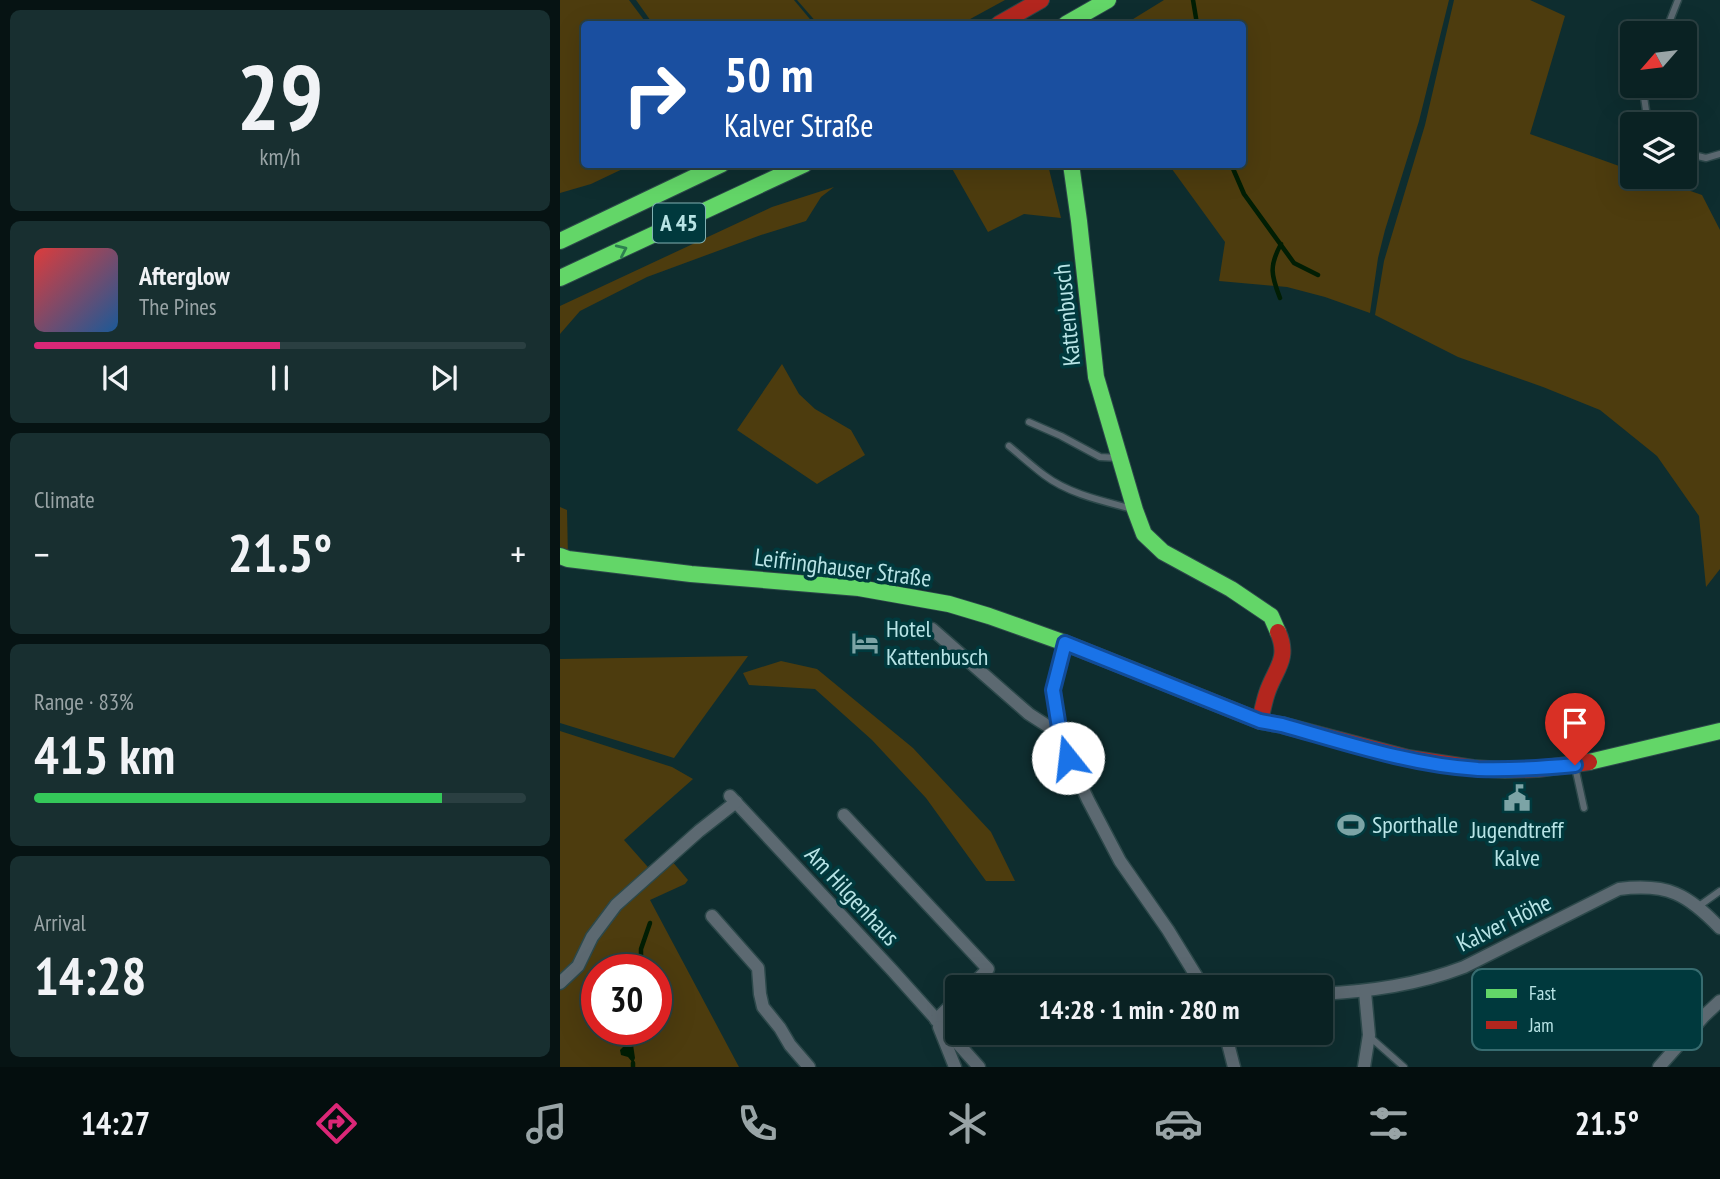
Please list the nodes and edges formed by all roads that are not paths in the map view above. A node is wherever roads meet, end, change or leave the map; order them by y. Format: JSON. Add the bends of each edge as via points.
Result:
{"nodes":[{"id":1,"x":1041,"y":0,"type":"edge"},
{"id":2,"x":1108,"y":0,"type":"edge"},
{"id":3,"x":1678,"y":0,"type":"edge"},
{"id":4,"x":1004,"y":21,"type":"edge"},
{"id":5,"x":1071,"y":21,"type":"edge"},
{"id":6,"x":1670,"y":21,"type":"edge"},
{"id":7,"x":1720,"y":154,"type":"edge"},
{"id":8,"x":1697,"y":156,"type":"edge"},
{"id":9,"x":714,"y":168,"type":"edge"},
{"id":10,"x":798,"y":168,"type":"edge"},
{"id":11,"x":1072,"y":168,"type":"edge"},
{"id":12,"x":560,"y":241,"type":"edge"},
{"id":13,"x":560,"y":278,"type":"edge"},
{"id":14,"x":1029,"y":422,"type":"dead end"},
{"id":15,"x":1009,"y":446,"type":"dead end"},
{"id":16,"x":1121,"y":458,"type":"junction"},
{"id":17,"x":1135,"y":510,"type":"junction"},
{"id":18,"x":563,"y":561,"type":"edge"},
{"id":19,"x":932,"y":629,"type":"dead end"},
{"id":20,"x":1065,"y":643,"type":"junction"},
{"id":21,"x":1260,"y":721,"type":"junction"},
{"id":22,"x":1720,"y":731,"type":"edge"},
{"id":23,"x":1060,"y":734,"type":"junction"},
{"id":24,"x":1575,"y":765,"type":"junction"},
{"id":25,"x":1584,"y":808,"type":"dead end"},
{"id":26,"x":844,"y":815,"type":"dead end"},
{"id":27,"x":1720,"y":891,"type":"edge"},
{"id":28,"x":1699,"y":906,"type":"junction"},
{"id":29,"x":712,"y":916,"type":"dead end"},
{"id":30,"x":1720,"y":928,"type":"edge"},
{"id":31,"x":982,"y":975,"type":"edge"},
{"id":32,"x":1196,"y":975,"type":"edge"},
{"id":33,"x":560,"y":983,"type":"edge"},
{"id":34,"x":1365,"y":992,"type":"junction"},
{"id":35,"x":1333,"y":993,"type":"edge"},
{"id":36,"x":1720,"y":1001,"type":"edge"},
{"id":37,"x":945,"y":1011,"type":"edge"},
{"id":38,"x":1702,"y":1018,"type":"edge"},
{"id":39,"x":936,"y":1020,"type":"junction"},
{"id":40,"x":1369,"y":1035,"type":"junction"},
{"id":41,"x":1228,"y":1045,"type":"edge"},
{"id":42,"x":1674,"y":1050,"type":"edge"},
{"id":43,"x":809,"y":1067,"type":"edge"},
{"id":44,"x":955,"y":1067,"type":"edge"},
{"id":45,"x":979,"y":1067,"type":"edge"},
{"id":46,"x":1234,"y":1067,"type":"edge"},
{"id":47,"x":1364,"y":1067,"type":"edge"},
{"id":48,"x":1404,"y":1067,"type":"edge"},
{"id":49,"x":1659,"y":1067,"type":"edge"}],
"edges":[{"from":1,"to":4,"type":"main road"},
{"from":2,"to":5,"type":"main road"},
{"from":3,"to":6,"type":"lane"},
{"from":7,"to":8,"type":"lane"},
{"from":9,"to":12,"type":"main road","number":"A 45"},
{"from":13,"to":10,"type":"main road","number":"A 45","one_way":true},
{"from":11,"to":16,"type":"main road","name":"Kattenbusch","via":[[1096,377]]},
{"from":14,"to":16,"type":"lane","via":[[1100,457]]},
{"from":15,"to":17,"type":"lane","via":[[1045,477]]},
{"from":16,"to":17,"type":"main road","name":"Kattenbusch"},
{"from":17,"to":21,"type":"main road","name":"Kattenbusch","via":[[1144,534],[1163,552],[1271,616],[1283,643],[1281,664]]},
{"from":18,"to":20,"type":"main road","name":"Leifringhauser Straße","via":[[859,588],[949,604]]},
{"from":19,"to":23,"type":"street","name":"Leifringhauser Straße","via":[[1030,714]]},
{"from":20,"to":21,"type":"main road","name":"Leifringhauser Straße"},
{"from":20,"to":23,"type":"street","via":[[1053,690]]},
{"from":21,"to":24,"type":"main road","name":"Leifringhauser Straße","via":[[1414,760],[1476,769]]},
{"from":22,"to":24,"type":"main road","name":"Leifringhauser Straße"},
{"from":23,"to":32,"type":"street","via":[[1120,861]]},
{"from":24,"to":25,"type":"lane"},
{"from":26,"to":31,"type":"street","name":"Am Hilgenhaus","via":[[988,969]]},
{"from":27,"to":28,"type":"lane"},
{"from":28,"to":30,"type":"street","name":"Kalver Höhe"},
{"from":28,"to":34,"type":"street","name":"Kalver Höhe","via":[[1670,891],[1641,886],[1619,889],[1464,967]]},
{"from":29,"to":43,"type":"street","via":[[758,968],[763,1007]]},
{"from":33,"to":39,"type":"street","name":"Am Hilgenhaus","via":[[578,966],[616,905],[733,799]]},
{"from":34,"to":35,"type":"street","name":"Kalver Höhe"},
{"from":34,"to":40,"type":"street"},
{"from":36,"to":38,"type":"street"},
{"from":37,"to":39,"type":"street"},
{"from":39,"to":44,"type":"street","name":"Am Hilgenhaus"},
{"from":39,"to":45,"type":"street","name":"Am Hilgenhaus"},
{"from":40,"to":47,"type":"street"},
{"from":40,"to":48,"type":"lane"},
{"from":41,"to":46,"type":"street"},
{"from":42,"to":49,"type":"street"}]}
